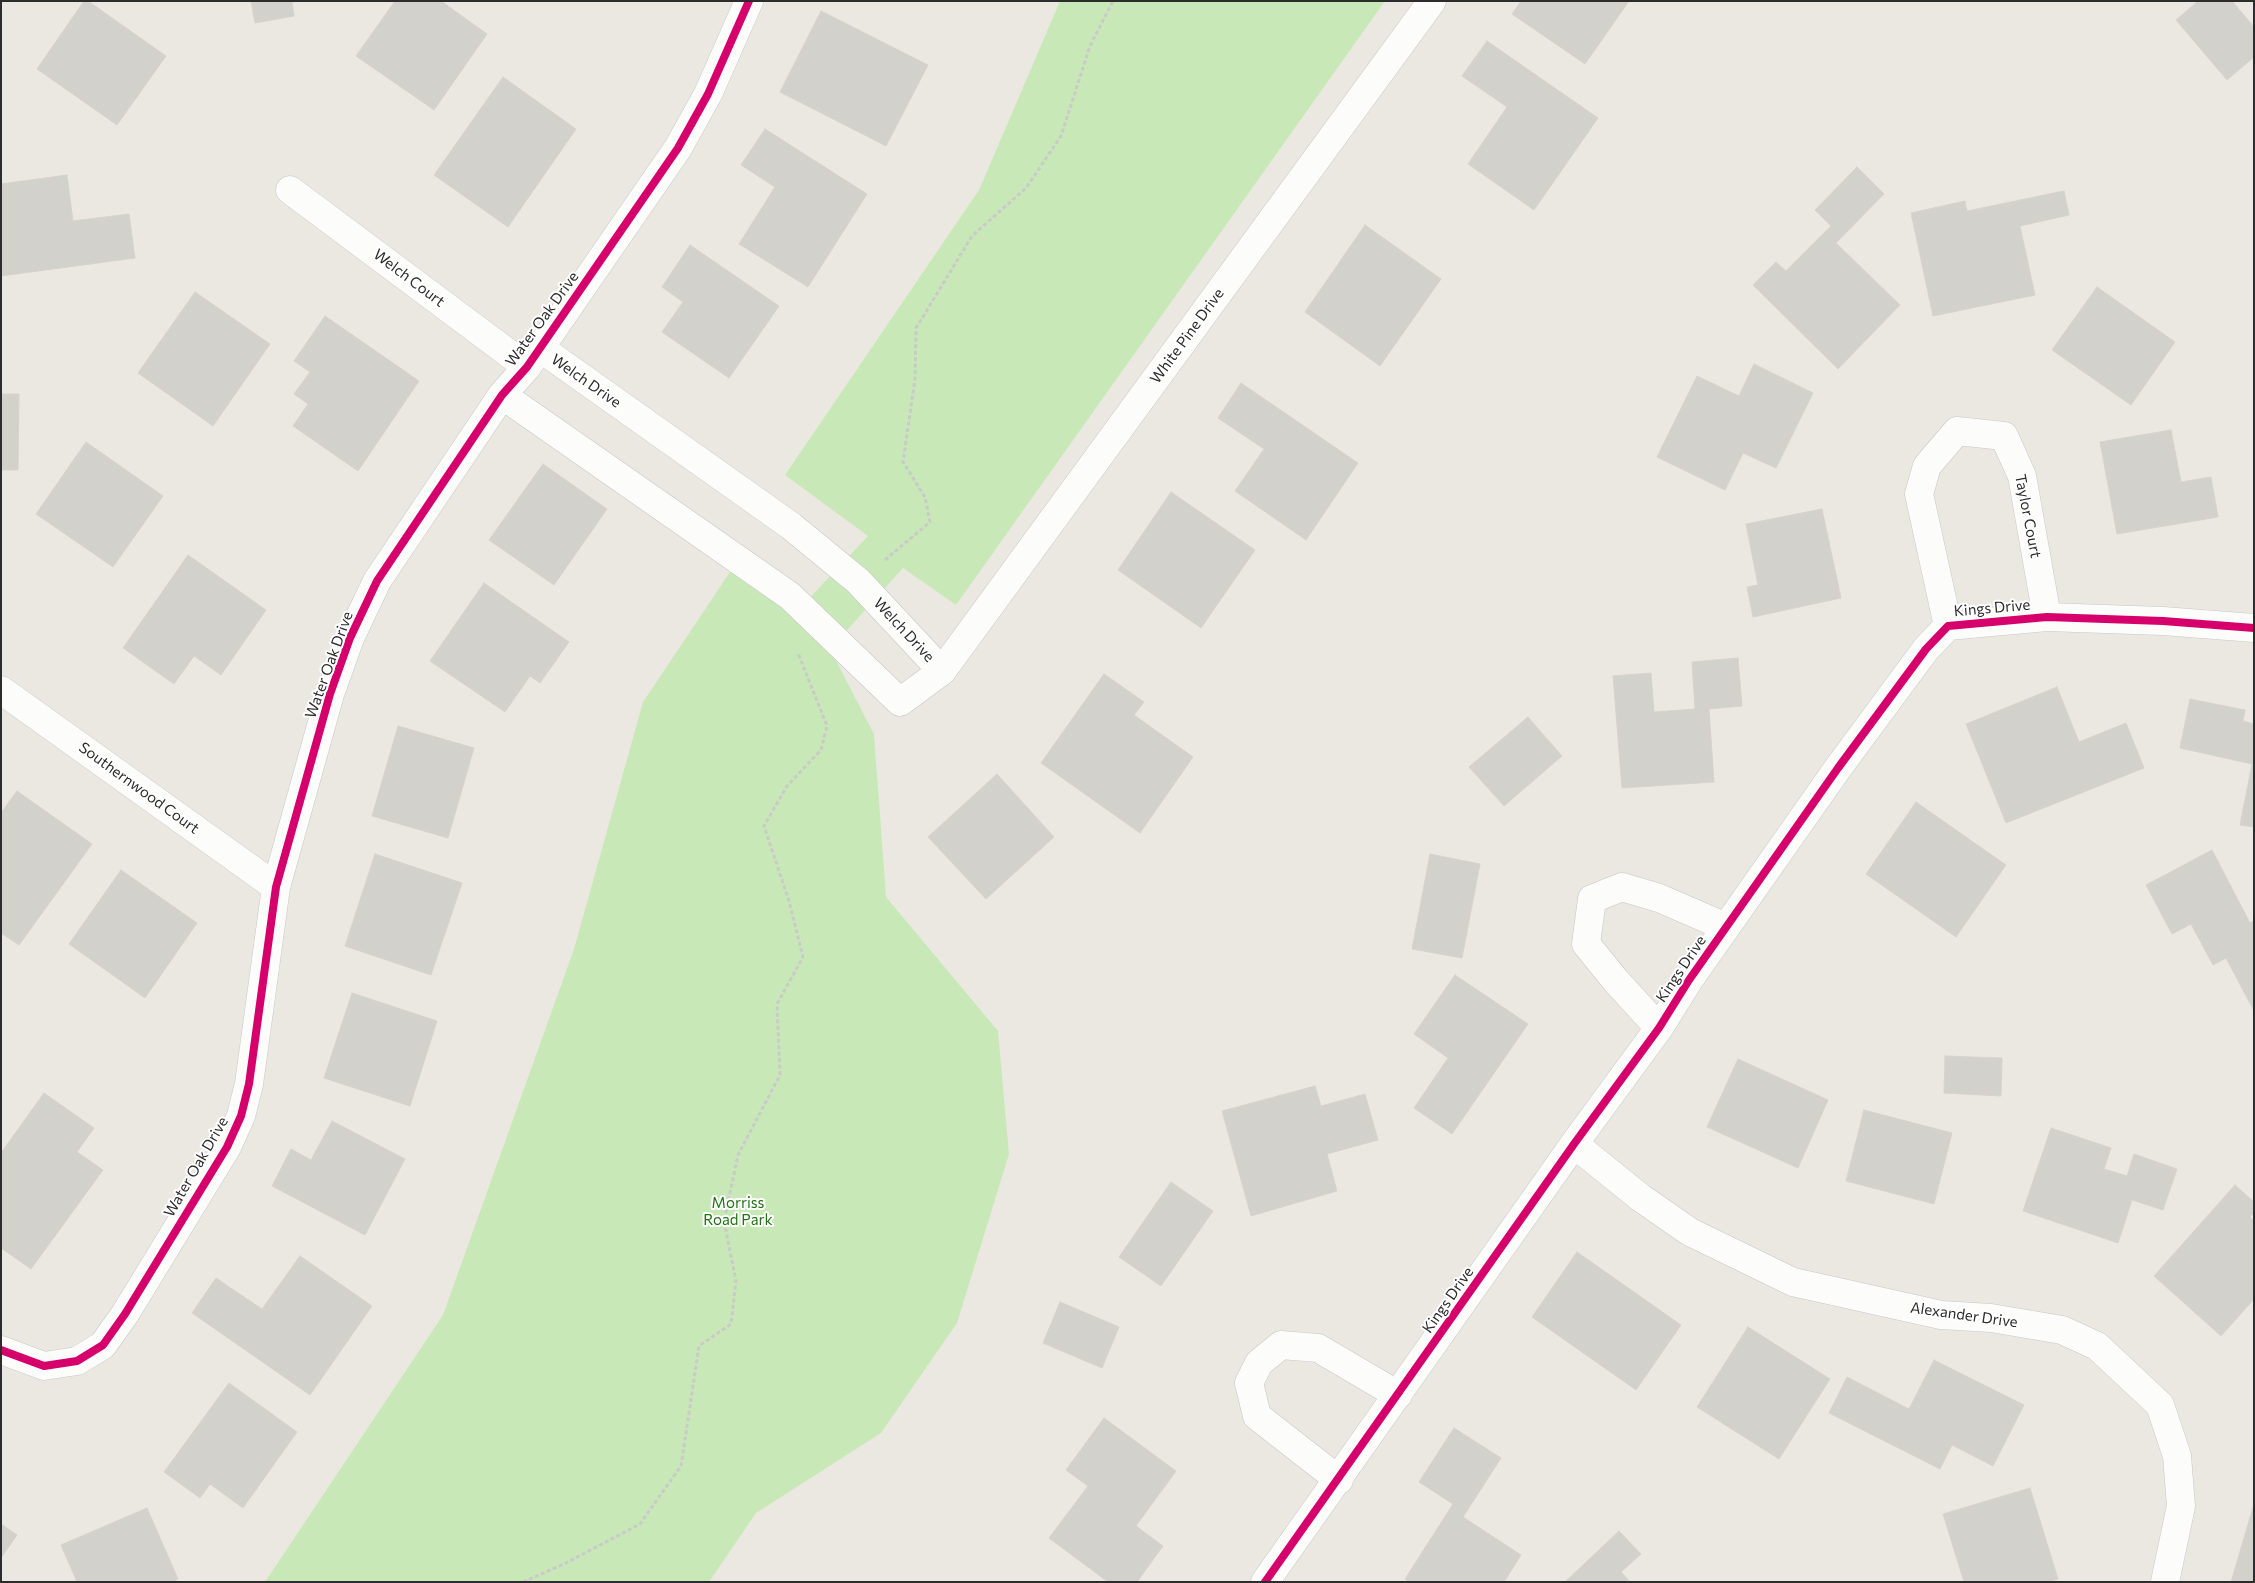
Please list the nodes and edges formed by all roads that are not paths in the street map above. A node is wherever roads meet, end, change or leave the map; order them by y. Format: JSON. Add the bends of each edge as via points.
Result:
{"nodes":[{"id":1,"x":749,"y":1,"type":"edge"},
{"id":2,"x":1432,"y":1,"type":"edge"},
{"id":3,"x":290,"y":190,"type":"dead end"},
{"id":4,"x":534,"y":357,"type":"junction"},
{"id":5,"x":502,"y":395,"type":"junction"},
{"id":6,"x":2047,"y":617,"type":"junction"},
{"id":7,"x":1948,"y":626,"type":"junction"},
{"id":8,"x":2254,"y":628,"type":"edge"},
{"id":9,"x":942,"y":671,"type":"junction"},
{"id":10,"x":1,"y":690,"type":"edge"},
{"id":11,"x":276,"y":887,"type":"junction"},
{"id":12,"x":1726,"y":927,"type":"junction"},
{"id":13,"x":1659,"y":1028,"type":"junction"},
{"id":14,"x":1574,"y":1144,"type":"junction"},
{"id":15,"x":1,"y":1350,"type":"edge"},
{"id":16,"x":1398,"y":1395,"type":"junction"},
{"id":17,"x":1338,"y":1480,"type":"junction"},
{"id":18,"x":1265,"y":1582,"type":"edge"},
{"id":19,"x":2165,"y":1582,"type":"edge"}],
"edges":[{"from":1,"to":4,"type":"street","name":"Water Oak Drive","via":[[708,94],[678,148]]},
{"from":2,"to":9,"type":"street","name":"White Pine Drive"},
{"from":3,"to":4,"type":"street","name":"Welch Court"},
{"from":4,"to":5,"type":"street","name":"Water Oak Drive"},
{"from":4,"to":9,"type":"street","name":"Welch Drive","via":[[792,526],[858,581]]},
{"from":5,"to":9,"type":"street","name":"Welch Drive","via":[[790,596],[900,702]]},
{"from":5,"to":11,"type":"street","name":"Water Oak Drive","via":[[377,581],[350,638],[330,694]]},
{"from":6,"to":7,"type":"street","name":"Kings Drive"},
{"from":6,"to":7,"type":"street","name":"Taylor Court","via":[[2022,476],[2004,436],[1957,431],[1927,466],[1919,494]]},
{"from":6,"to":8,"type":"street","name":"Kings Drive"},
{"from":7,"to":12,"type":"street","name":"Kings Drive","via":[[1926,649],[1838,768]]},
{"from":10,"to":11,"type":"street","name":"Southernwood Court"},
{"from":11,"to":15,"type":"street","name":"Water Oak Drive","via":[[249,1084],[241,1116],[227,1147],[125,1314],[103,1344],[77,1361],[44,1366]]},
{"from":12,"to":13,"type":"street","name":"Kings Drive"},
{"from":12,"to":13,"type":"street","via":[[1659,898],[1622,887],[1592,899],[1586,944]]},
{"from":13,"to":14,"type":"street","name":"Kings Drive"},
{"from":14,"to":16,"type":"street","name":"Kings Drive"},
{"from":14,"to":19,"type":"street","name":"Alexander Drive","via":[[1641,1198],[1690,1232],[1793,1282],[1941,1315],[1991,1318],[2062,1330],[2097,1346],[2160,1406],[2177,1456],[2181,1506]]},
{"from":16,"to":17,"type":"street","name":"Kings Drive"},
{"from":16,"to":17,"type":"street","via":[[1318,1348],[1281,1345],[1259,1363],[1249,1383],[1257,1416]]},
{"from":17,"to":18,"type":"street","name":"Kings Drive"}]}
